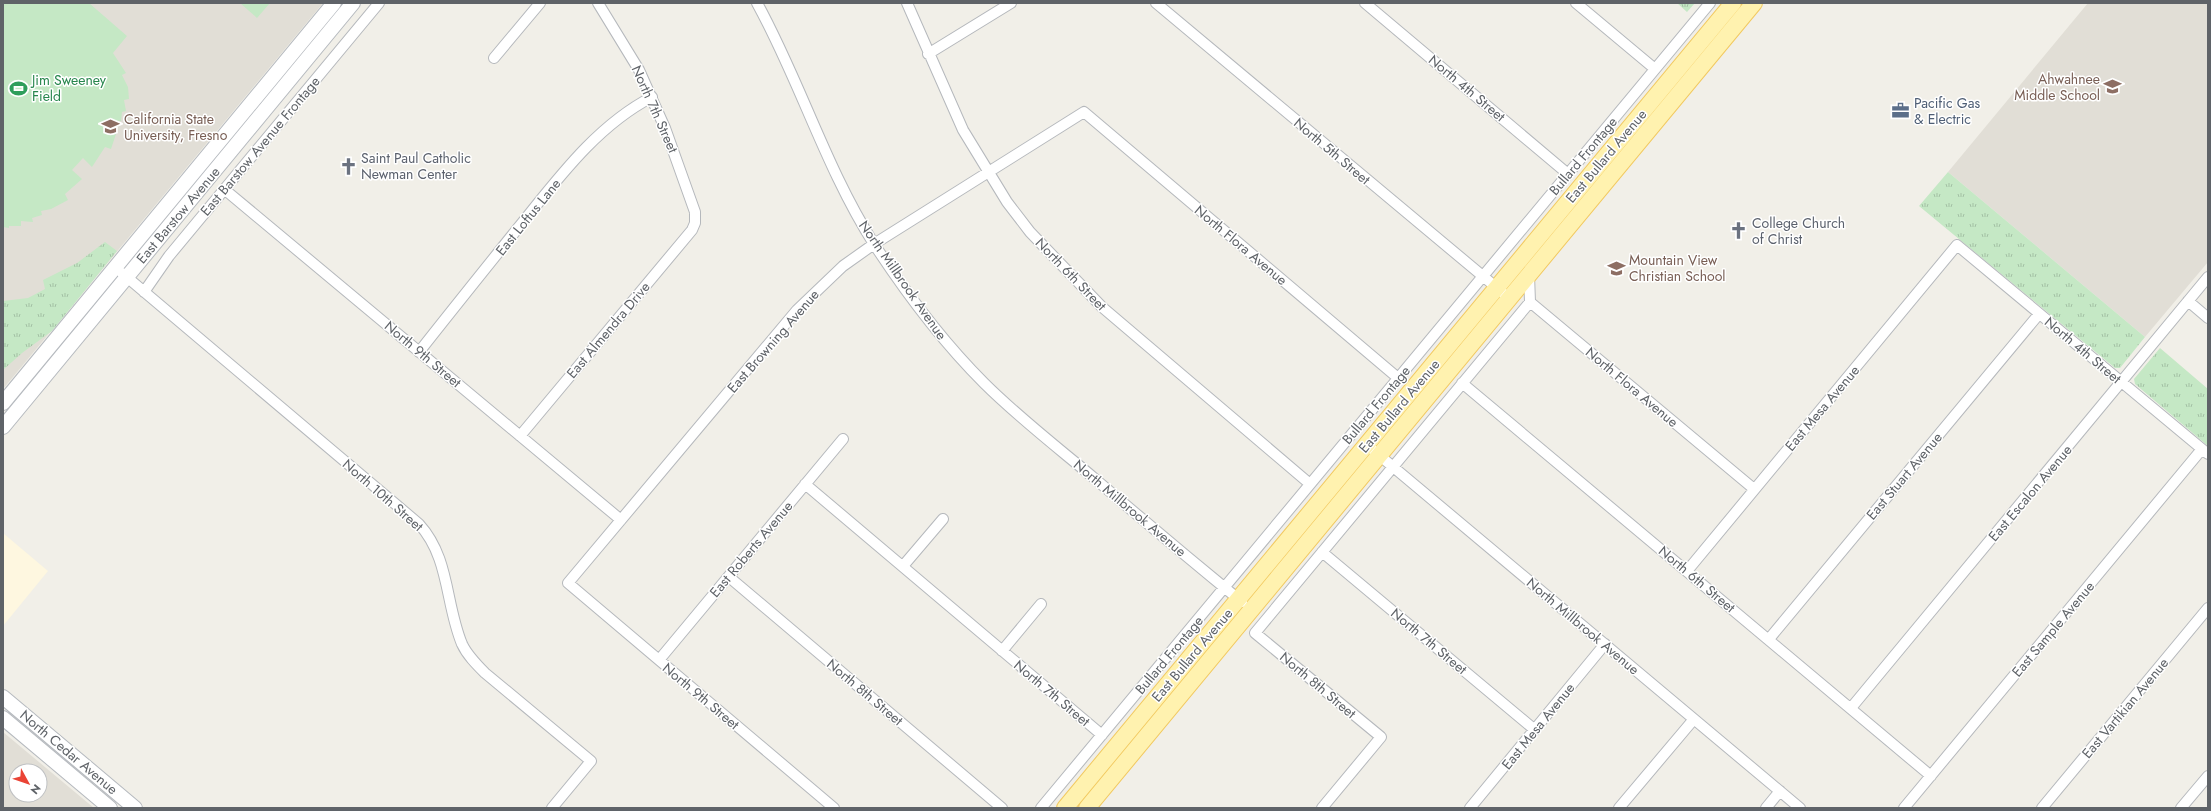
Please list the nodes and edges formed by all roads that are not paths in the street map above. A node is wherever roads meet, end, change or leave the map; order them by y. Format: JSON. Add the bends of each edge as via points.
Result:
{"nodes":[{"id":1,"x":334,"y":3,"type":"edge"},
{"id":2,"x":353,"y":3,"type":"edge"},
{"id":3,"x":379,"y":3,"type":"edge"},
{"id":4,"x":540,"y":3,"type":"edge"},
{"id":5,"x":598,"y":3,"type":"edge"},
{"id":6,"x":757,"y":3,"type":"edge"},
{"id":7,"x":907,"y":3,"type":"edge"},
{"id":8,"x":1011,"y":3,"type":"edge"},
{"id":9,"x":1156,"y":3,"type":"edge"},
{"id":10,"x":1365,"y":3,"type":"edge"},
{"id":11,"x":1576,"y":3,"type":"edge"},
{"id":12,"x":1710,"y":3,"type":"edge"},
{"id":13,"x":1733,"y":3,"type":"edge"},
{"id":14,"x":1754,"y":3,"type":"edge"},
{"id":15,"x":1692,"y":52,"type":"junction"},
{"id":16,"x":928,"y":54,"type":"junction"},
{"id":17,"x":494,"y":58,"type":"dead end"},
{"id":18,"x":1655,"y":69,"type":"junction"},
{"id":19,"x":652,"y":97,"type":"junction"},
{"id":20,"x":1084,"y":112,"type":"joint"},
{"id":21,"x":1645,"y":135,"type":"junction"},
{"id":22,"x":988,"y":172,"type":"junction"},
{"id":23,"x":1568,"y":174,"type":"junction"},
{"id":24,"x":224,"y":189,"type":"junction"},
{"id":25,"x":696,"y":223,"type":"joint"},
{"id":26,"x":874,"y":244,"type":"junction"},
{"id":27,"x":1957,"y":245,"type":"joint"},
{"id":28,"x":115,"y":268,"type":"junction"},
{"id":29,"x":1529,"y":275,"type":"junction"},
{"id":30,"x":126,"y":277,"type":"junction"},
{"id":31,"x":1482,"y":277,"type":"junction"},
{"id":32,"x":2208,"y":277,"type":"edge"},
{"id":33,"x":1496,"y":288,"type":"junction"},
{"id":34,"x":144,"y":292,"type":"junction"},
{"id":35,"x":1509,"y":298,"type":"junction"},
{"id":36,"x":2188,"y":301,"type":"junction"},
{"id":37,"x":1530,"y":302,"type":"junction"},
{"id":38,"x":2039,"y":314,"type":"junction"},
{"id":39,"x":2208,"y":318,"type":"edge"},
{"id":40,"x":419,"y":352,"type":"junction"},
{"id":41,"x":1398,"y":378,"type":"junction"},
{"id":42,"x":2121,"y":382,"type":"junction"},
{"id":43,"x":1462,"y":383,"type":"junction"},
{"id":44,"x":3,"y":403,"type":"edge"},
{"id":45,"x":3,"y":427,"type":"edge"},
{"id":46,"x":520,"y":436,"type":"junction"},
{"id":47,"x":843,"y":439,"type":"dead end"},
{"id":48,"x":1367,"y":445,"type":"junction"},
{"id":49,"x":2205,"y":452,"type":"edge"},
{"id":50,"x":1379,"y":455,"type":"junction"},
{"id":51,"x":1393,"y":467,"type":"junction"},
{"id":52,"x":805,"y":484,"type":"junction"},
{"id":53,"x":1310,"y":484,"type":"junction"},
{"id":54,"x":1754,"y":489,"type":"junction"},
{"id":55,"x":943,"y":519,"type":"dead end"},
{"id":56,"x":621,"y":520,"type":"junction"},
{"id":57,"x":1322,"y":552,"type":"junction"},
{"id":58,"x":903,"y":566,"type":"junction"},
{"id":59,"x":1687,"y":571,"type":"junction"},
{"id":60,"x":729,"y":577,"type":"junction"},
{"id":61,"x":568,"y":583,"type":"joint"},
{"id":62,"x":1225,"y":587,"type":"junction"},
{"id":63,"x":1238,"y":599,"type":"junction"},
{"id":64,"x":1041,"y":604,"type":"dead end"},
{"id":65,"x":2208,"y":608,"type":"edge"},
{"id":66,"x":1252,"y":610,"type":"junction"},
{"id":67,"x":1768,"y":639,"type":"junction"},
{"id":68,"x":1605,"y":644,"type":"junction"},
{"id":69,"x":1002,"y":650,"type":"junction"},
{"id":70,"x":659,"y":660,"type":"junction"},
{"id":71,"x":3,"y":696,"type":"edge"},
{"id":72,"x":1851,"y":708,"type":"junction"},
{"id":73,"x":3,"y":718,"type":"edge"},
{"id":74,"x":1694,"y":719,"type":"junction"},
{"id":75,"x":1535,"y":730,"type":"junction"},
{"id":76,"x":1102,"y":735,"type":"junction"},
{"id":77,"x":1931,"y":776,"type":"junction"},
{"id":78,"x":2208,"y":776,"type":"edge"},
{"id":79,"x":1780,"y":792,"type":"junction"},
{"id":80,"x":110,"y":808,"type":"edge"},
{"id":81,"x":135,"y":808,"type":"edge"},
{"id":82,"x":552,"y":808,"type":"edge"},
{"id":83,"x":834,"y":808,"type":"edge"},
{"id":84,"x":1002,"y":808,"type":"edge"},
{"id":85,"x":1042,"y":808,"type":"edge"},
{"id":86,"x":1065,"y":808,"type":"edge"},
{"id":87,"x":1087,"y":808,"type":"edge"},
{"id":88,"x":1322,"y":808,"type":"edge"},
{"id":89,"x":1470,"y":808,"type":"edge"},
{"id":90,"x":1619,"y":808,"type":"edge"},
{"id":91,"x":1766,"y":808,"type":"edge"},
{"id":92,"x":1800,"y":808,"type":"edge"},
{"id":93,"x":1904,"y":808,"type":"edge"},
{"id":94,"x":2042,"y":808,"type":"edge"},
{"id":95,"x":2181,"y":808,"type":"edge"}],
"edges":[{"from":1,"to":28,"type":"main road","name":"East Barstow Avenue"},
{"from":2,"to":30,"type":"main road","name":"East Barstow Avenue"},
{"from":3,"to":24,"type":"street","name":"East Barstow Avenue Frontage"},
{"from":4,"to":17,"type":"street"},
{"from":5,"to":19,"type":"street","name":"North 7th Street","via":[[625,45]]},
{"from":6,"to":26,"type":"street","name":"North Millbrook Avenue","via":[[775,36],[835,173]]},
{"from":7,"to":16,"type":"street","name":"North 6th Street"},
{"from":8,"to":16,"type":"street"},
{"from":9,"to":31,"type":"street","name":"North 5th Street"},
{"from":10,"to":23,"type":"street","name":"North 4th Street"},
{"from":11,"to":18,"type":"street"},
{"from":12,"to":18,"type":"street","name":"Bullard Frontage"},
{"from":13,"to":15,"type":"main road","name":"East Bullard Avenue"},
{"from":14,"to":21,"type":"main road","name":"East Bullard Avenue"},
{"from":15,"to":21,"type":"main road","via":[[1676,84],[1644,122]]},
{"from":15,"to":33,"type":"main road","name":"East Bullard Avenue"},
{"from":16,"to":22,"type":"street","name":"North 6th Street","via":[[963,130]]},
{"from":18,"to":23,"type":"street","name":"Bullard Frontage"},
{"from":19,"to":25,"type":"street","name":"North 7th Street","via":[[678,161],[695,212]]},
{"from":19,"to":40,"type":"street","name":"East Loftus Lane","via":[[623,113],[596,136]]},
{"from":20,"to":22,"type":"street","name":"East Browning Avenue"},
{"from":20,"to":41,"type":"street","name":"North Flora Avenue"},
{"from":21,"to":29,"type":"main road","name":"East Bullard Avenue"},
{"from":22,"to":26,"type":"street","name":"East Browning Avenue"},
{"from":22,"to":53,"type":"street","name":"North 6th Street","via":[[1030,232],[1102,307]]},
{"from":23,"to":31,"type":"street","name":"Bullard Frontage"},
{"from":24,"to":34,"type":"street","name":"East Barstow Avenue Frontage","via":[[169,256]]},
{"from":24,"to":40,"type":"street","name":"North 9th Street"},
{"from":25,"to":46,"type":"street","name":"East Almendra Drive"},
{"from":26,"to":56,"type":"street","name":"East Browning Avenue","via":[[843,266],[797,310]]},
{"from":26,"to":62,"type":"street","name":"North Millbrook Avenue","via":[[920,308],[984,383],[1020,417]]},
{"from":27,"to":38,"type":"street","name":"North 4th Street"},
{"from":27,"to":54,"type":"street","name":"East Mesa Avenue"},
{"from":28,"to":30,"type":"street","name":"North 10th Street"},
{"from":28,"to":44,"type":"main road","name":"East Barstow Avenue"},
{"from":29,"to":35,"type":"main road","name":"East Bullard Avenue"},
{"from":29,"to":37,"type":"street"},
{"from":30,"to":34,"type":"street","name":"North 10th Street"},
{"from":30,"to":45,"type":"main road","name":"East Barstow Avenue"},
{"from":31,"to":33,"type":"street","name":"North 5th Street"},
{"from":31,"to":41,"type":"street","name":"Bullard Frontage"},
{"from":32,"to":36,"type":"street","name":"East Escalon Avenue"},
{"from":33,"to":35,"type":"street","name":"North 5th Street"},
{"from":33,"to":48,"type":"main road","name":"East Bullard Avenue"},
{"from":34,"to":82,"type":"street","name":"North 10th Street","via":[[429,535],[441,560],[462,644],[470,657],[485,673],[591,761]]},
{"from":35,"to":50,"type":"main road","name":"East Bullard Avenue"},
{"from":36,"to":39,"type":"street"},
{"from":36,"to":42,"type":"street","name":"East Escalon Avenue"},
{"from":37,"to":43,"type":"street"},
{"from":37,"to":54,"type":"street","name":"North Flora Avenue"},
{"from":38,"to":42,"type":"street","name":"North 4th Street"},
{"from":38,"to":67,"type":"street","name":"East Stuart Avenue"},
{"from":40,"to":46,"type":"street","name":"North 9th Street"},
{"from":41,"to":53,"type":"street","name":"Bullard Frontage"},
{"from":42,"to":49,"type":"street","name":"North 4th Street"},
{"from":42,"to":72,"type":"street","name":"East Escalon Avenue"},
{"from":43,"to":51,"type":"street"},
{"from":43,"to":59,"type":"street","name":"North 6th Street"},
{"from":46,"to":56,"type":"street","name":"North 9th Street"},
{"from":47,"to":52,"type":"street","name":"East Roberts Avenue"},
{"from":48,"to":50,"type":"street","name":"North Millbrook Avenue"},
{"from":48,"to":63,"type":"main road","name":"East Bullard Avenue"},
{"from":49,"to":77,"type":"street","name":"East Sample Avenue"},
{"from":50,"to":51,"type":"street","name":"North Millbrook Avenue"},
{"from":50,"to":66,"type":"main road","name":"East Bullard Avenue"},
{"from":51,"to":57,"type":"street"},
{"from":51,"to":68,"type":"street","name":"North Millbrook Avenue"},
{"from":52,"to":58,"type":"street","name":"North 7th Street"},
{"from":52,"to":60,"type":"street","name":"East Roberts Avenue"},
{"from":53,"to":62,"type":"street","name":"Bullard Frontage"},
{"from":54,"to":59,"type":"street","name":"East Mesa Avenue"},
{"from":55,"to":58,"type":"street"},
{"from":56,"to":61,"type":"street","name":"East Browning Avenue"},
{"from":57,"to":75,"type":"street","name":"North 7th Street"},
{"from":57,"to":88,"type":"street","name":"North 8th Street","via":[[1255,633],[1381,737]]},
{"from":58,"to":69,"type":"street","name":"North 7th Street"},
{"from":59,"to":67,"type":"street","name":"North 6th Street"},
{"from":60,"to":70,"type":"street","name":"East Roberts Avenue"},
{"from":60,"to":84,"type":"street","name":"North 8th Street"},
{"from":61,"to":70,"type":"street","name":"North 9th Street"},
{"from":62,"to":63,"type":"street","name":"North Millbrook Avenue"},
{"from":62,"to":76,"type":"street","name":"Bullard Frontage"},
{"from":63,"to":66,"type":"street","name":"North Millbrook Avenue"},
{"from":63,"to":86,"type":"main road","name":"East Bullard Avenue"},
{"from":64,"to":69,"type":"street","name":"North 7th Street"},
{"from":65,"to":94,"type":"street","name":"East Vartikian Avenue"},
{"from":66,"to":87,"type":"main road","name":"East Bullard Avenue"},
{"from":67,"to":72,"type":"street","name":"North 6th Street"},
{"from":68,"to":74,"type":"street","name":"North Millbrook Avenue"},
{"from":68,"to":75,"type":"street","name":"East Mesa Avenue"},
{"from":69,"to":76,"type":"street","name":"North 7th Street"},
{"from":70,"to":83,"type":"street","name":"North 9th Street"},
{"from":71,"to":81,"type":"main road","name":"North Cedar Avenue"},
{"from":72,"to":77,"type":"street","name":"North 6th Street"},
{"from":73,"to":80,"type":"main road","name":"North Cedar Avenue"},
{"from":74,"to":79,"type":"street","name":"North Millbrook Avenue"},
{"from":74,"to":90,"type":"street"},
{"from":75,"to":89,"type":"street","name":"East Mesa Avenue"},
{"from":76,"to":85,"type":"street","name":"Bullard Frontage"},
{"from":77,"to":93,"type":"street","name":"East Sample Avenue"},
{"from":78,"to":95,"type":"street"},
{"from":79,"to":91,"type":"street"},
{"from":79,"to":92,"type":"street","name":"North Millbrook Avenue"}]}
